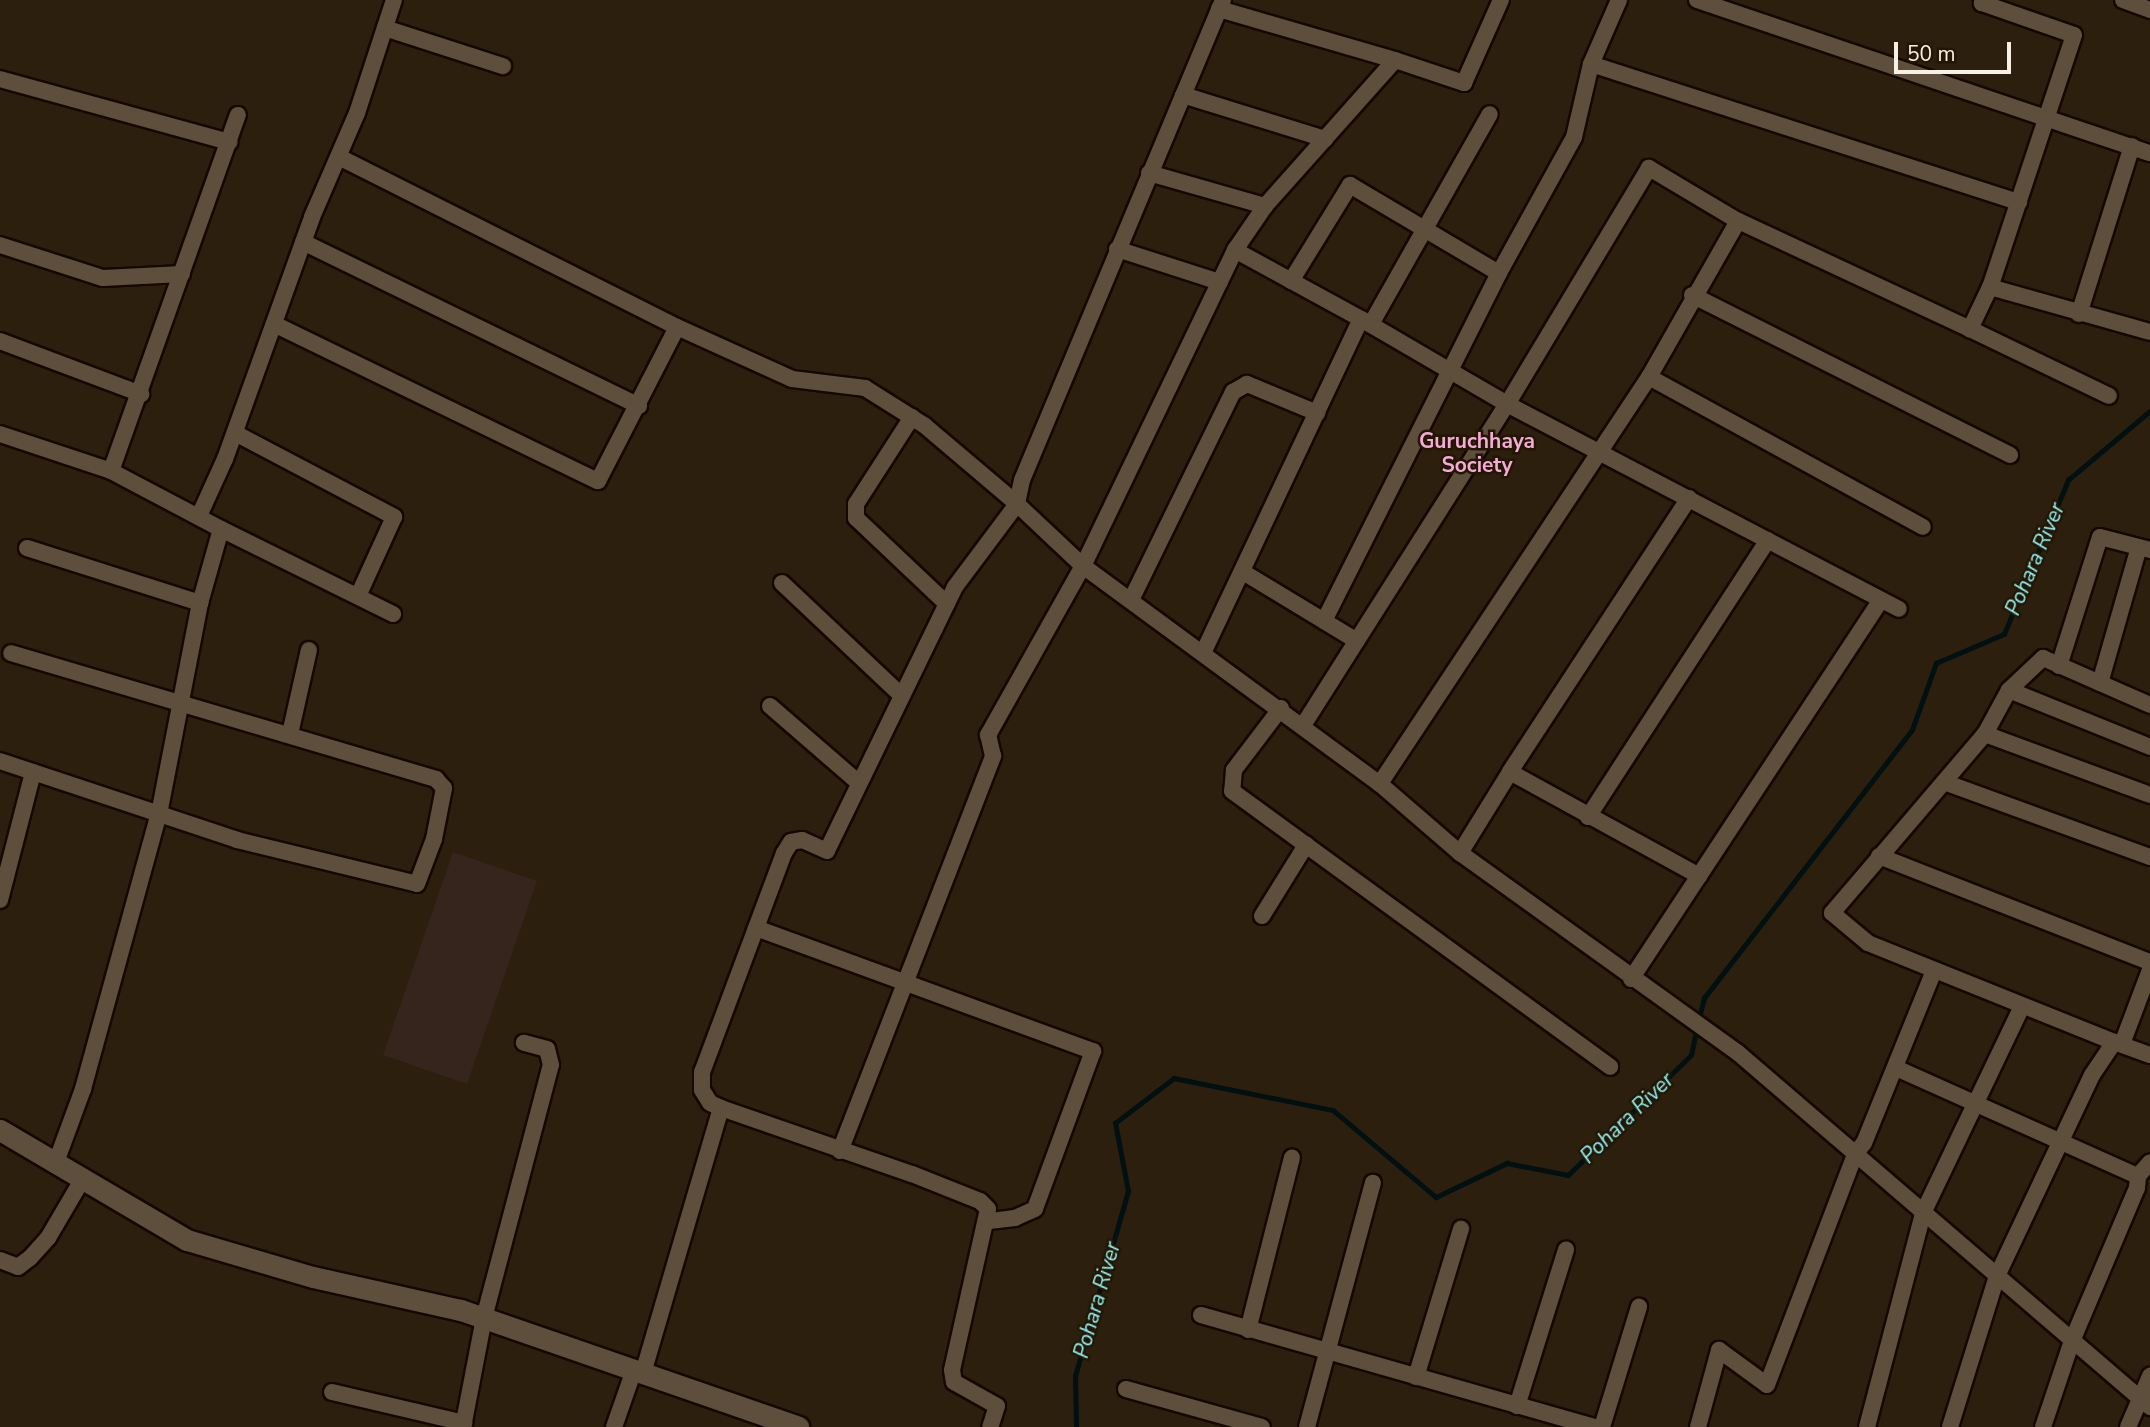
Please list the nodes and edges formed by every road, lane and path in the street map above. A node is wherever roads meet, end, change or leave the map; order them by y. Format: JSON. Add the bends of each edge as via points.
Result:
{"nodes":[{"id":1,"x":394,"y":0,"type":"edge"},
{"id":2,"x":1501,"y":0,"type":"edge"},
{"id":3,"x":1619,"y":0,"type":"edge"},
{"id":4,"x":1697,"y":0,"type":"edge"},
{"id":5,"x":2123,"y":0,"type":"edge"},
{"id":6,"x":1979,"y":1,"type":"edge"},
{"id":7,"x":1221,"y":5,"type":"edge"},
{"id":8,"x":2150,"y":10,"type":"edge"},
{"id":9,"x":385,"y":28,"type":"junction"},
{"id":10,"x":1395,"y":61,"type":"junction"},
{"id":11,"x":1591,"y":64,"type":"junction"},
{"id":12,"x":503,"y":66,"type":"dead end"},
{"id":13,"x":0,"y":79,"type":"edge"},
{"id":14,"x":1183,"y":94,"type":"junction"},
{"id":15,"x":1490,"y":114,"type":"dead end"},
{"id":16,"x":2047,"y":114,"type":"junction"},
{"id":17,"x":239,"y":115,"type":"dead end"},
{"id":18,"x":1325,"y":139,"type":"junction"},
{"id":19,"x":229,"y":142,"type":"junction"},
{"id":20,"x":2132,"y":146,"type":"junction"},
{"id":21,"x":2150,"y":153,"type":"edge"},
{"id":22,"x":339,"y":157,"type":"junction"},
{"id":23,"x":1149,"y":173,"type":"junction"},
{"id":24,"x":2019,"y":202,"type":"junction"},
{"id":25,"x":1265,"y":206,"type":"junction"},
{"id":26,"x":1738,"y":221,"type":"junction"},
{"id":27,"x":1423,"y":228,"type":"junction"},
{"id":28,"x":303,"y":242,"type":"junction"},
{"id":29,"x":0,"y":245,"type":"edge"},
{"id":30,"x":1117,"y":249,"type":"junction"},
{"id":31,"x":1234,"y":250,"type":"junction"},
{"id":32,"x":1499,"y":273,"type":"junction"},
{"id":33,"x":182,"y":274,"type":"junction"},
{"id":34,"x":1291,"y":281,"type":"junction"},
{"id":35,"x":1220,"y":282,"type":"junction"},
{"id":36,"x":1990,"y":286,"type":"junction"},
{"id":37,"x":1692,"y":295,"type":"junction"},
{"id":38,"x":2079,"y":314,"type":"junction"},
{"id":39,"x":1366,"y":321,"type":"junction"},
{"id":40,"x":274,"y":324,"type":"junction"},
{"id":41,"x":677,"y":327,"type":"junction"},
{"id":42,"x":1970,"y":329,"type":"junction"},
{"id":43,"x":2150,"y":332,"type":"edge"},
{"id":44,"x":0,"y":341,"type":"edge"},
{"id":45,"x":1450,"y":370,"type":"junction"},
{"id":46,"x":1649,"y":377,"type":"junction"},
{"id":47,"x":141,"y":394,"type":"junction"},
{"id":48,"x":2109,"y":396,"type":"dead end"},
{"id":49,"x":1507,"y":404,"type":"junction"},
{"id":50,"x":639,"y":406,"type":"junction"},
{"id":51,"x":1317,"y":413,"type":"junction"},
{"id":52,"x":912,"y":417,"type":"junction"},
{"id":53,"x":235,"y":433,"type":"junction"},
{"id":54,"x":0,"y":434,"type":"edge"},
{"id":55,"x":1597,"y":450,"type":"junction"},
{"id":56,"x":2010,"y":455,"type":"dead end"},
{"id":57,"x":111,"y":471,"type":"junction"},
{"id":58,"x":1689,"y":498,"type":"junction"},
{"id":59,"x":1017,"y":504,"type":"junction"},
{"id":60,"x":199,"y":516,"type":"junction"},
{"id":61,"x":1923,"y":527,"type":"dead end"},
{"id":62,"x":221,"y":529,"type":"junction"},
{"id":63,"x":1768,"y":540,"type":"junction"},
{"id":64,"x":27,"y":548,"type":"dead end"},
{"id":65,"x":2144,"y":549,"type":"edge"},
{"id":66,"x":1083,"y":566,"type":"junction"},
{"id":67,"x":1243,"y":572,"type":"junction"},
{"id":68,"x":782,"y":583,"type":"dead end"},
{"id":69,"x":358,"y":596,"type":"junction"},
{"id":70,"x":1131,"y":600,"type":"junction"},
{"id":71,"x":1881,"y":600,"type":"junction"},
{"id":72,"x":200,"y":603,"type":"junction"},
{"id":73,"x":947,"y":604,"type":"junction"},
{"id":74,"x":1899,"y":609,"type":"dead end"},
{"id":75,"x":393,"y":614,"type":"dead end"},
{"id":76,"x":1324,"y":621,"type":"junction"},
{"id":77,"x":1357,"y":641,"type":"junction"},
{"id":78,"x":309,"y":650,"type":"dead end"},
{"id":79,"x":11,"y":653,"type":"dead end"},
{"id":80,"x":1203,"y":653,"type":"junction"},
{"id":81,"x":2059,"y":666,"type":"junction"},
{"id":82,"x":2100,"y":683,"type":"junction"},
{"id":83,"x":2009,"y":690,"type":"junction"},
{"id":84,"x":901,"y":695,"type":"junction"},
{"id":85,"x":180,"y":705,"type":"junction"},
{"id":86,"x":2150,"y":705,"type":"edge"},
{"id":87,"x":770,"y":706,"type":"dead end"},
{"id":88,"x":1281,"y":708,"type":"junction"},
{"id":89,"x":1304,"y":724,"type":"junction"},
{"id":90,"x":290,"y":734,"type":"junction"},
{"id":91,"x":1985,"y":734,"type":"junction"},
{"id":92,"x":2150,"y":747,"type":"edge"},
{"id":93,"x":0,"y":761,"type":"edge"},
{"id":94,"x":33,"y":772,"type":"junction"},
{"id":95,"x":1510,"y":772,"type":"junction"},
{"id":96,"x":1944,"y":782,"type":"junction"},
{"id":97,"x":859,"y":783,"type":"junction"},
{"id":98,"x":1380,"y":784,"type":"junction"},
{"id":99,"x":2149,"y":789,"type":"edge"},
{"id":100,"x":159,"y":813,"type":"junction"},
{"id":101,"x":1588,"y":817,"type":"junction"},
{"id":102,"x":1306,"y":845,"type":"junction"},
{"id":103,"x":1460,"y":853,"type":"junction"},
{"id":104,"x":1879,"y":856,"type":"junction"},
{"id":105,"x":2150,"y":857,"type":"edge"},
{"id":106,"x":5,"y":865,"type":"edge"},
{"id":107,"x":1699,"y":876,"type":"junction"},
{"id":108,"x":0,"y":900,"type":"edge"},
{"id":109,"x":1262,"y":916,"type":"dead end"},
{"id":110,"x":756,"y":928,"type":"junction"},
{"id":111,"x":2150,"y":962,"type":"edge"},
{"id":112,"x":2150,"y":970,"type":"edge"},
{"id":113,"x":1934,"y":971,"type":"junction"},
{"id":114,"x":1631,"y":979,"type":"junction"},
{"id":115,"x":906,"y":984,"type":"junction"},
{"id":116,"x":2022,"y":1006,"type":"junction"},
{"id":117,"x":524,"y":1043,"type":"dead end"},
{"id":118,"x":2118,"y":1043,"type":"junction"},
{"id":119,"x":2150,"y":1055,"type":"edge"},
{"id":120,"x":1610,"y":1067,"type":"dead end"},
{"id":121,"x":1896,"y":1068,"type":"junction"},
{"id":122,"x":1979,"y":1105,"type":"junction"},
{"id":123,"x":721,"y":1108,"type":"junction"},
{"id":124,"x":0,"y":1130,"type":"edge"},
{"id":125,"x":2061,"y":1142,"type":"junction"},
{"id":126,"x":840,"y":1151,"type":"junction"},
{"id":127,"x":1855,"y":1154,"type":"junction"},
{"id":128,"x":1292,"y":1158,"type":"dead end"},
{"id":129,"x":2150,"y":1162,"type":"edge"},
{"id":130,"x":55,"y":1165,"type":"junction"},
{"id":131,"x":2138,"y":1176,"type":"junction"},
{"id":132,"x":82,"y":1180,"type":"junction"},
{"id":133,"x":1373,"y":1183,"type":"dead end"},
{"id":134,"x":1923,"y":1213,"type":"junction"},
{"id":135,"x":989,"y":1221,"type":"junction"},
{"id":136,"x":1461,"y":1229,"type":"dead end"},
{"id":137,"x":1566,"y":1250,"type":"dead end"},
{"id":138,"x":0,"y":1260,"type":"edge"},
{"id":139,"x":1997,"y":1276,"type":"junction"},
{"id":140,"x":1639,"y":1307,"type":"dead end"},
{"id":141,"x":1201,"y":1315,"type":"dead end"},
{"id":142,"x":484,"y":1318,"type":"junction"},
{"id":143,"x":1248,"y":1329,"type":"junction"},
{"id":144,"x":2073,"y":1340,"type":"junction"},
{"id":145,"x":1327,"y":1352,"type":"junction"},
{"id":146,"x":639,"y":1372,"type":"junction"},
{"id":147,"x":2150,"y":1376,"type":"edge"},
{"id":148,"x":1416,"y":1377,"type":"junction"},
{"id":149,"x":1126,"y":1390,"type":"dead end"},
{"id":150,"x":332,"y":1392,"type":"dead end"},
{"id":151,"x":2144,"y":1402,"type":"edge"},
{"id":152,"x":1517,"y":1405,"type":"junction"},
{"id":153,"x":463,"y":1425,"type":"edge"},
{"id":154,"x":614,"y":1427,"type":"edge"},
{"id":155,"x":798,"y":1427,"type":"edge"},
{"id":156,"x":990,"y":1427,"type":"edge"},
{"id":157,"x":1262,"y":1427,"type":"edge"},
{"id":158,"x":1307,"y":1427,"type":"edge"},
{"id":159,"x":1592,"y":1427,"type":"edge"},
{"id":160,"x":1602,"y":1427,"type":"edge"},
{"id":161,"x":1698,"y":1427,"type":"edge"},
{"id":162,"x":1867,"y":1427,"type":"edge"},
{"id":163,"x":1950,"y":1427,"type":"edge"},
{"id":164,"x":2043,"y":1427,"type":"edge"},
{"id":165,"x":2128,"y":1427,"type":"edge"}],
"edges":[{"from":1,"to":9,"type":"street"},
{"from":2,"to":10,"type":"street","via":[[1464,83]]},
{"from":3,"to":11,"type":"street"},
{"from":4,"to":16,"type":"street"},
{"from":5,"to":8,"type":"street"},
{"from":6,"to":16,"type":"street","via":[[2074,35]]},
{"from":7,"to":10,"type":"street"},
{"from":7,"to":14,"type":"street"},
{"from":9,"to":12,"type":"street"},
{"from":9,"to":22,"type":"street"},
{"from":10,"to":18,"type":"street"},
{"from":11,"to":24,"type":"street"},
{"from":11,"to":32,"type":"street","via":[[1574,138]]},
{"from":13,"to":19,"type":"street"},
{"from":14,"to":18,"type":"street"},
{"from":14,"to":23,"type":"street"},
{"from":15,"to":27,"type":"street"},
{"from":16,"to":20,"type":"street"},
{"from":16,"to":24,"type":"street"},
{"from":17,"to":19,"type":"street"},
{"from":18,"to":25,"type":"street"},
{"from":19,"to":33,"type":"street"},
{"from":20,"to":21,"type":"street"},
{"from":20,"to":38,"type":"street"},
{"from":22,"to":28,"type":"street"},
{"from":22,"to":41,"type":"street"},
{"from":23,"to":25,"type":"street"},
{"from":23,"to":30,"type":"street"},
{"from":24,"to":36,"type":"street"},
{"from":25,"to":31,"type":"street"},
{"from":26,"to":37,"type":"street"},
{"from":26,"to":42,"type":"street"},
{"from":26,"to":49,"type":"street","via":[[1650,168]]},
{"from":27,"to":32,"type":"street"},
{"from":27,"to":34,"type":"street","via":[[1350,185]]},
{"from":27,"to":39,"type":"street"},
{"from":28,"to":40,"type":"street"},
{"from":28,"to":50,"type":"street"},
{"from":29,"to":33,"type":"street","via":[[103,278]]},
{"from":30,"to":35,"type":"street"},
{"from":30,"to":59,"type":"street","via":[[1022,480]]},
{"from":31,"to":34,"type":"street"},
{"from":31,"to":35,"type":"street"},
{"from":32,"to":45,"type":"street"},
{"from":33,"to":47,"type":"street"},
{"from":34,"to":39,"type":"street"},
{"from":35,"to":66,"type":"street"},
{"from":36,"to":38,"type":"street"},
{"from":36,"to":42,"type":"street"},
{"from":37,"to":46,"type":"street"},
{"from":37,"to":56,"type":"street"},
{"from":38,"to":43,"type":"street"},
{"from":39,"to":45,"type":"street"},
{"from":39,"to":51,"type":"street"},
{"from":40,"to":50,"type":"street","via":[[591,480],[605,475]]},
{"from":40,"to":53,"type":"street"},
{"from":41,"to":50,"type":"street"},
{"from":41,"to":52,"type":"street","via":[[792,379],[865,388]]},
{"from":42,"to":48,"type":"street"},
{"from":44,"to":47,"type":"street"},
{"from":45,"to":49,"type":"street"},
{"from":45,"to":76,"type":"street"},
{"from":46,"to":55,"type":"street"},
{"from":46,"to":61,"type":"street"},
{"from":47,"to":57,"type":"street"},
{"from":49,"to":55,"type":"street"},
{"from":49,"to":77,"type":"street"},
{"from":51,"to":67,"type":"street"},
{"from":51,"to":70,"type":"street","via":[[1247,384],[1233,392]]},
{"from":52,"to":59,"type":"street"},
{"from":52,"to":73,"type":"street","via":[[856,504],[856,518]]},
{"from":53,"to":60,"type":"street"},
{"from":53,"to":69,"type":"street","via":[[394,517]]},
{"from":54,"to":57,"type":"street"},
{"from":55,"to":58,"type":"street"},
{"from":55,"to":98,"type":"street"},
{"from":57,"to":60,"type":"street"},
{"from":58,"to":63,"type":"street"},
{"from":58,"to":95,"type":"street"},
{"from":59,"to":66,"type":"street"},
{"from":59,"to":73,"type":"street"},
{"from":60,"to":62,"type":"street"},
{"from":62,"to":69,"type":"street"},
{"from":62,"to":72,"type":"street"},
{"from":63,"to":71,"type":"street"},
{"from":63,"to":101,"type":"street"},
{"from":64,"to":72,"type":"street"},
{"from":65,"to":81,"type":"street","via":[[2100,537]]},
{"from":65,"to":82,"type":"street"},
{"from":66,"to":70,"type":"street"},
{"from":66,"to":115,"type":"street","via":[[988,735],[993,756]]},
{"from":67,"to":76,"type":"street"},
{"from":67,"to":80,"type":"street"},
{"from":68,"to":84,"type":"street"},
{"from":69,"to":75,"type":"street"},
{"from":70,"to":80,"type":"street"},
{"from":71,"to":74,"type":"street"},
{"from":71,"to":107,"type":"street"},
{"from":72,"to":85,"type":"street"},
{"from":73,"to":84,"type":"street"},
{"from":76,"to":77,"type":"street"},
{"from":77,"to":89,"type":"street"},
{"from":78,"to":90,"type":"street"},
{"from":79,"to":85,"type":"street"},
{"from":80,"to":88,"type":"street"},
{"from":81,"to":82,"type":"street"},
{"from":81,"to":83,"type":"street","via":[[2043,658]]},
{"from":82,"to":86,"type":"street"},
{"from":83,"to":91,"type":"street"},
{"from":83,"to":92,"type":"street"},
{"from":84,"to":97,"type":"street"},
{"from":85,"to":90,"type":"street"},
{"from":85,"to":100,"type":"street"},
{"from":87,"to":97,"type":"street"},
{"from":88,"to":89,"type":"street"},
{"from":88,"to":102,"type":"street","via":[[1234,771],[1232,791]]},
{"from":89,"to":98,"type":"street"},
{"from":90,"to":100,"type":"street","via":[[436,779],[444,788],[434,839],[417,884],[237,840]]},
{"from":91,"to":96,"type":"street"},
{"from":91,"to":99,"type":"street"},
{"from":93,"to":94,"type":"street"},
{"from":94,"to":100,"type":"street"},
{"from":94,"to":106,"type":"street"},
{"from":95,"to":101,"type":"street"},
{"from":95,"to":103,"type":"street"},
{"from":96,"to":104,"type":"street"},
{"from":96,"to":105,"type":"street"},
{"from":97,"to":110,"type":"street","via":[[827,851],[802,840],[791,842]]},
{"from":98,"to":103,"type":"street"},
{"from":100,"to":130,"type":"street","via":[[83,1089]]},
{"from":101,"to":107,"type":"street"},
{"from":102,"to":109,"type":"street"},
{"from":102,"to":120,"type":"street"},
{"from":103,"to":114,"type":"street"},
{"from":104,"to":111,"type":"street"},
{"from":104,"to":113,"type":"street","via":[[1832,913],[1868,943]]},
{"from":106,"to":108,"type":"street"},
{"from":107,"to":114,"type":"street"},
{"from":110,"to":115,"type":"street"},
{"from":110,"to":123,"type":"street","via":[[702,1072],[702,1090]]},
{"from":112,"to":118,"type":"street"},
{"from":113,"to":116,"type":"street"},
{"from":113,"to":121,"type":"street"},
{"from":114,"to":127,"type":"street","via":[[1737,1052]]},
{"from":115,"to":126,"type":"street"},
{"from":115,"to":135,"type":"street","via":[[1093,1051],[1035,1209],[1015,1218]]},
{"from":116,"to":118,"type":"street"},
{"from":116,"to":122,"type":"street"},
{"from":117,"to":142,"type":"street","via":[[547,1049],[551,1065]]},
{"from":118,"to":119,"type":"street"},
{"from":118,"to":125,"type":"street","via":[[2092,1075]]},
{"from":121,"to":122,"type":"street"},
{"from":121,"to":127,"type":"street"},
{"from":122,"to":125,"type":"street"},
{"from":122,"to":134,"type":"street"},
{"from":123,"to":126,"type":"street"},
{"from":123,"to":146,"type":"street"},
{"from":124,"to":130,"type":"street"},
{"from":125,"to":131,"type":"street"},
{"from":125,"to":139,"type":"street"},
{"from":126,"to":135,"type":"street","via":[[980,1201],[988,1209]]},
{"from":127,"to":134,"type":"street"},
{"from":127,"to":161,"type":"street","via":[[1766,1385],[1719,1350]]},
{"from":128,"to":143,"type":"street"},
{"from":129,"to":131,"type":"street"},
{"from":130,"to":132,"type":"street"},
{"from":131,"to":144,"type":"street"},
{"from":132,"to":138,"type":"street","via":[[48,1238],[30,1258],[18,1267]]},
{"from":132,"to":142,"type":"street","via":[[187,1240]]},
{"from":133,"to":145,"type":"street"},
{"from":134,"to":139,"type":"street"},
{"from":134,"to":162,"type":"street"},
{"from":135,"to":156,"type":"street","via":[[952,1370],[954,1382],[997,1406]]},
{"from":136,"to":148,"type":"street"},
{"from":137,"to":152,"type":"street"},
{"from":139,"to":144,"type":"street"},
{"from":139,"to":163,"type":"street"},
{"from":140,"to":160,"type":"street"},
{"from":141,"to":143,"type":"street"},
{"from":142,"to":146,"type":"street"},
{"from":142,"to":153,"type":"street"},
{"from":143,"to":145,"type":"street"},
{"from":144,"to":151,"type":"street"},
{"from":144,"to":164,"type":"street"},
{"from":145,"to":148,"type":"street"},
{"from":145,"to":158,"type":"street"},
{"from":146,"to":154,"type":"street"},
{"from":146,"to":155,"type":"street"},
{"from":147,"to":151,"type":"street"},
{"from":148,"to":152,"type":"street"},
{"from":149,"to":157,"type":"street"},
{"from":150,"to":153,"type":"street"},
{"from":151,"to":165,"type":"street"},
{"from":152,"to":159,"type":"street"}]}
